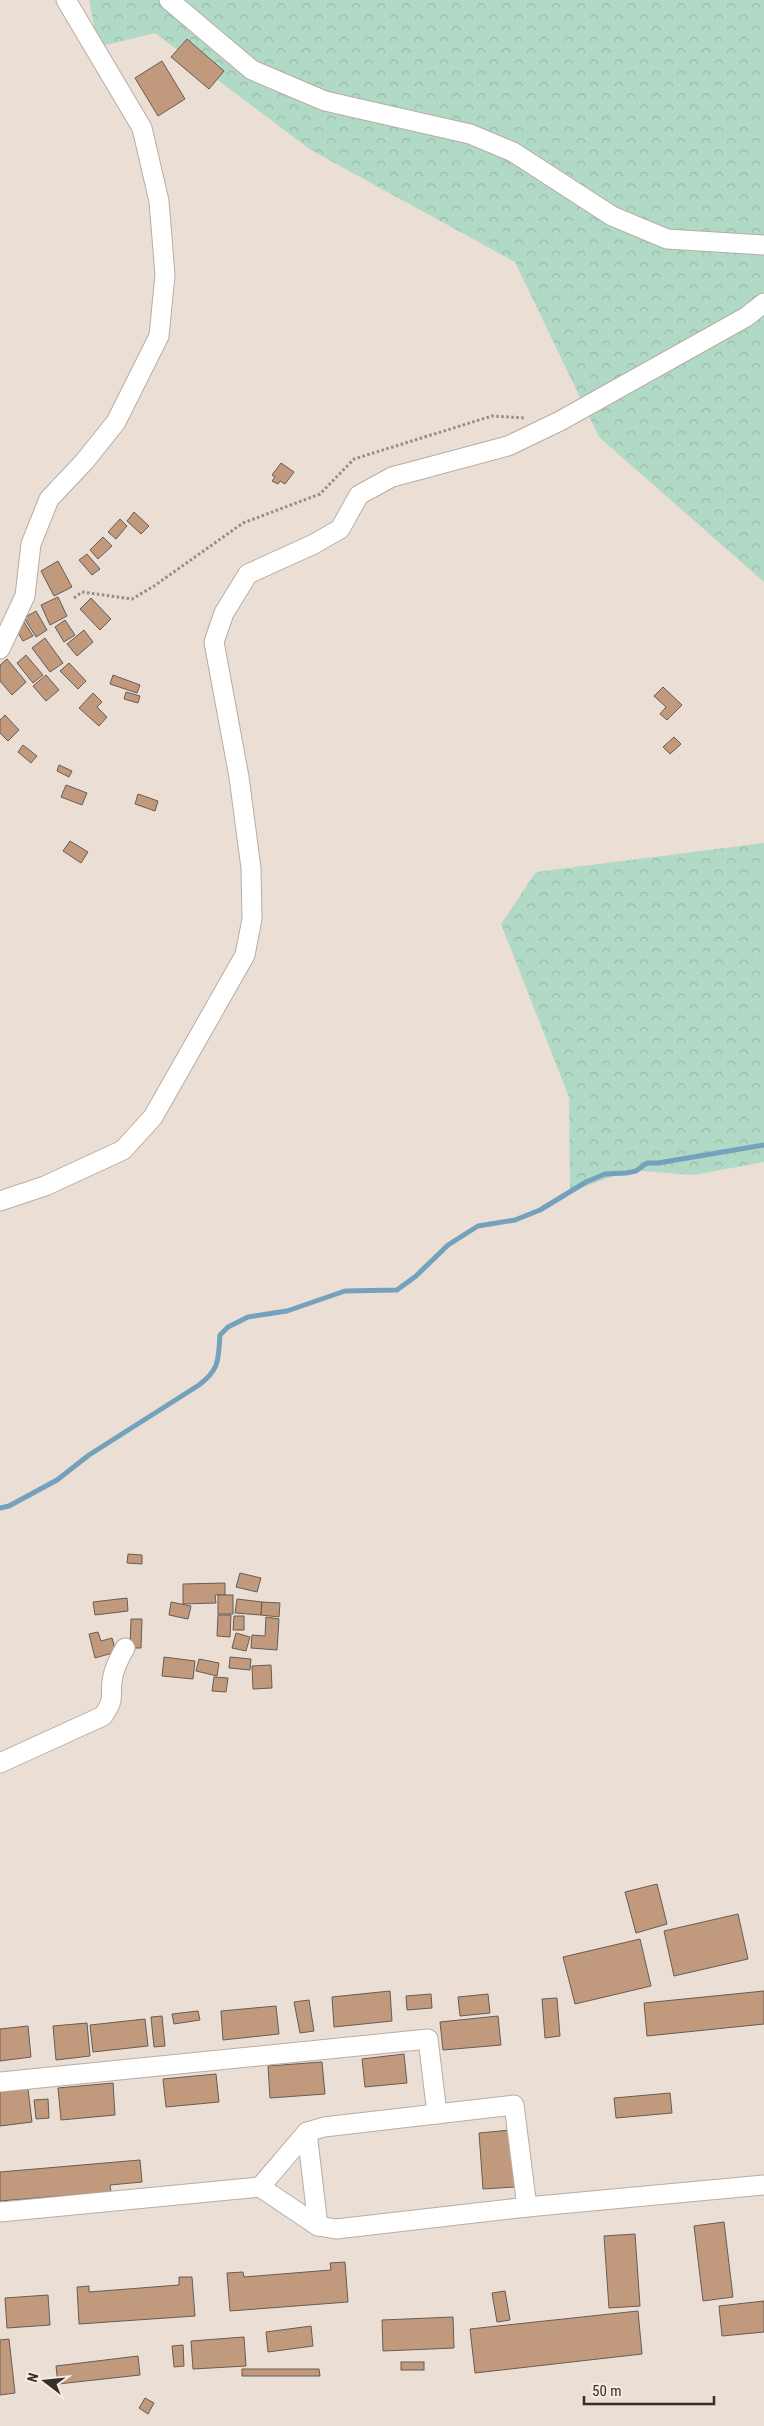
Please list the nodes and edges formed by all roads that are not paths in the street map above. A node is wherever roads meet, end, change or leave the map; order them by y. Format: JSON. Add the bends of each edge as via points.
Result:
{"nodes":[{"id":1,"x":66,"y":0,"type":"edge"},
{"id":2,"x":168,"y":0,"type":"edge"},
{"id":3,"x":764,"y":244,"type":"edge"},
{"id":4,"x":764,"y":303,"type":"edge"},
{"id":5,"x":0,"y":649,"type":"edge"},
{"id":6,"x":0,"y":1201,"type":"edge"},
{"id":7,"x":125,"y":1648,"type":"dead end"},
{"id":8,"x":0,"y":1763,"type":"edge"},
{"id":9,"x":0,"y":2082,"type":"edge"},
{"id":10,"x":437,"y":2114,"type":"junction"},
{"id":11,"x":307,"y":2132,"type":"junction"},
{"id":12,"x":764,"y":2185,"type":"edge"},
{"id":13,"x":260,"y":2187,"type":"junction"},
{"id":14,"x":527,"y":2206,"type":"junction"},
{"id":15,"x":0,"y":2212,"type":"edge"},
{"id":16,"x":318,"y":2226,"type":"junction"}],
"edges":[{"from":1,"to":5,"type":"street","via":[[142,128],[159,201],[165,266],[160,336],[116,422],[49,499],[31,544],[25,596]]},
{"from":2,"to":3,"type":"street","via":[[252,70],[325,102],[470,134],[513,152],[612,216],[667,240]]},
{"from":4,"to":6,"type":"street","via":[[746,317],[560,421],[508,446],[392,477],[359,494],[340,529],[248,574],[224,613],[214,642],[239,777],[251,868],[252,919],[245,955],[152,1117],[123,1150],[46,1186]]},
{"from":7,"to":8,"type":"street","via":[[114,1669],[111,1683],[113,1701],[103,1716]]},
{"from":9,"to":10,"type":"street","via":[[428,2039]]},
{"from":10,"to":11,"type":"street"},
{"from":10,"to":14,"type":"street","via":[[514,2105]]},
{"from":11,"to":13,"type":"street"},
{"from":11,"to":16,"type":"street"},
{"from":12,"to":14,"type":"street"},
{"from":13,"to":15,"type":"street"},
{"from":13,"to":16,"type":"street"},
{"from":14,"to":16,"type":"street","via":[[336,2229]]}]}
